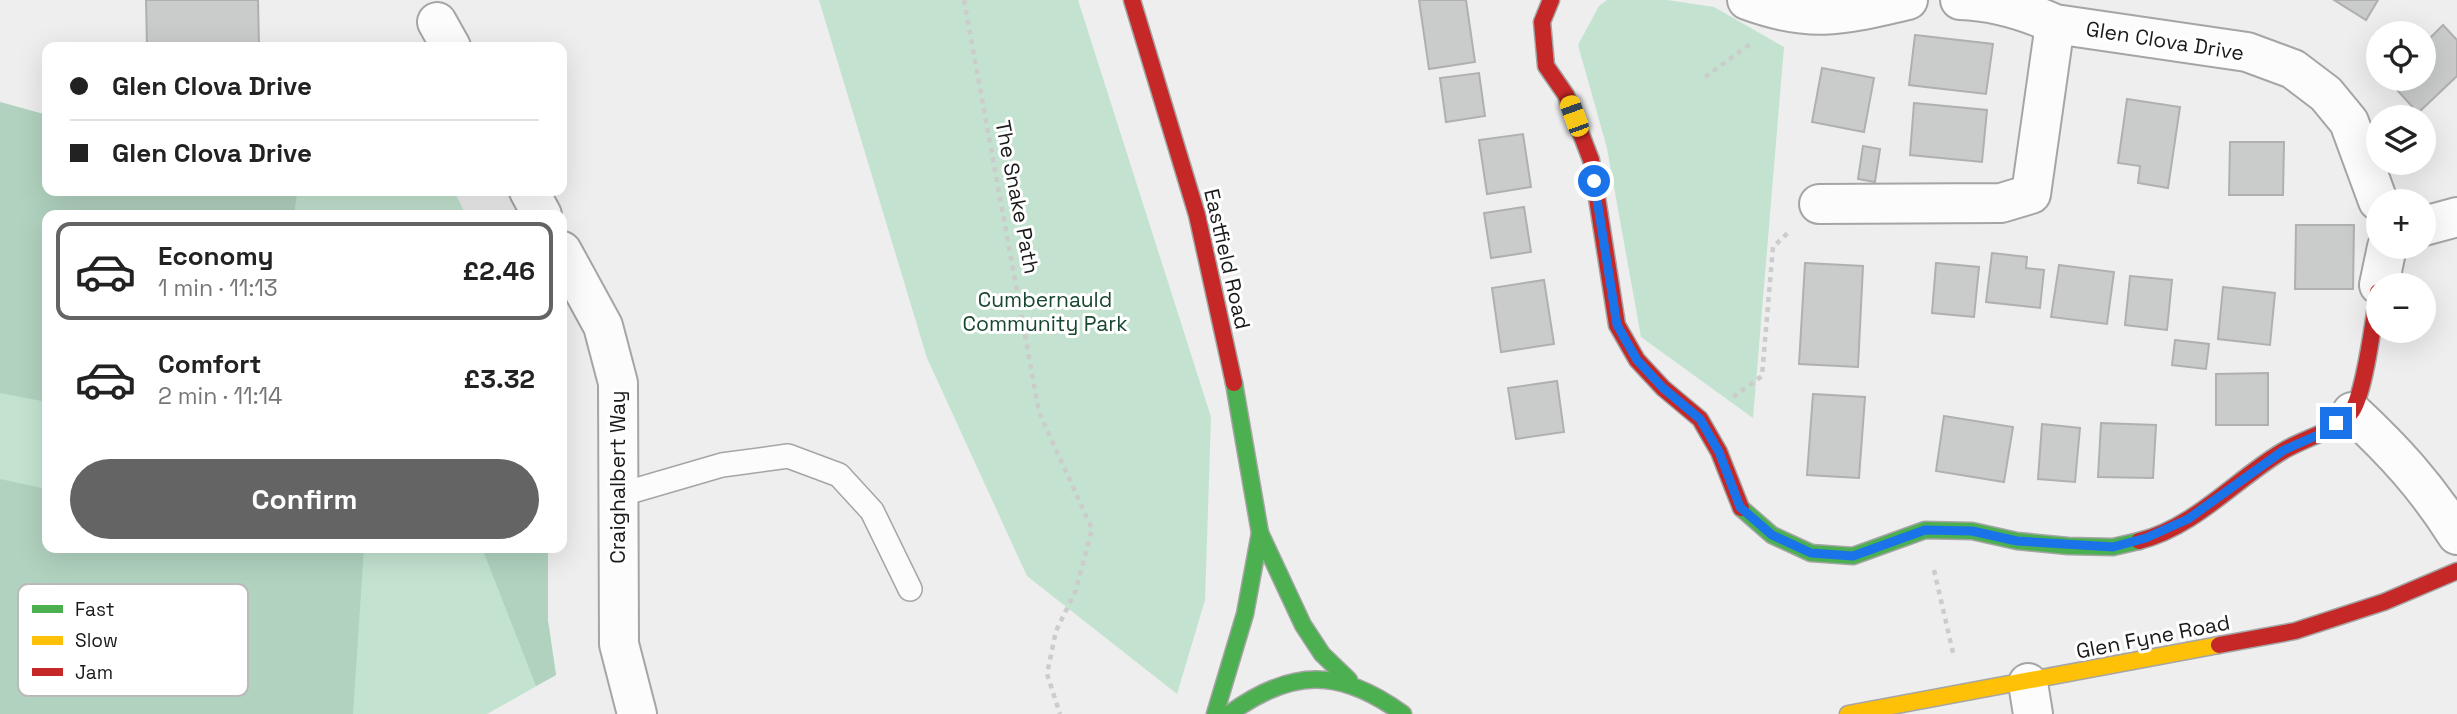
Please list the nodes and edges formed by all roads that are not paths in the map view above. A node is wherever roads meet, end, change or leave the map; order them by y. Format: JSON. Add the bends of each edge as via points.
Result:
{"nodes":[{"id":1,"x":1132,"y":0,"type":"edge"},
{"id":2,"x":1551,"y":0,"type":"edge"},
{"id":3,"x":1747,"y":0,"type":"edge"},
{"id":4,"x":1908,"y":0,"type":"edge"},
{"id":5,"x":1960,"y":0,"type":"edge"},
{"id":6,"x":2054,"y":24,"type":"junction"},
{"id":7,"x":2374,"y":189,"type":"edge"},
{"id":8,"x":1819,"y":204,"type":"road end"},
{"id":9,"x":2457,"y":217,"type":"edge"},
{"id":10,"x":2436,"y":223,"type":"edge"},
{"id":11,"x":567,"y":260,"type":"edge"},
{"id":12,"x":2369,"y":343,"type":"edge"},
{"id":13,"x":2352,"y":412,"type":"junction"},
{"id":14,"x":619,"y":495,"type":"junction"},
{"id":15,"x":1260,"y":533,"type":"junction"},
{"id":16,"x":2457,"y":535,"type":"edge"},
{"id":17,"x":2457,"y":571,"type":"edge"},
{"id":18,"x":910,"y":589,"type":"dead end"},
{"id":19,"x":1349,"y":680,"type":"junction"},
{"id":20,"x":2031,"y":698,"type":"edge"},
{"id":21,"x":1409,"y":711,"type":"edge"},
{"id":22,"x":637,"y":714,"type":"edge"},
{"id":23,"x":1214,"y":714,"type":"edge"},
{"id":24,"x":1229,"y":714,"type":"edge"},
{"id":25,"x":1848,"y":714,"type":"edge"}],
"edges":[{"from":1,"to":15,"type":"street","name":"Eastfield Road","via":[[1197,215],[1237,395]]},
{"from":2,"to":13,"type":"street","via":[[1542,22],[1546,66],[1566,95],[1591,160],[1617,325],[1637,360],[1700,419],[1719,452],[1740,507],[1772,535],[1811,553],[1853,556],[1925,530],[2113,547],[2188,519],[2284,450],[2320,434]]},
{"from":3,"to":4,"type":"street","via":[[1822,18]]},
{"from":5,"to":6,"type":"street","name":"Glen Clova Drive","via":[[1986,1]]},
{"from":6,"to":7,"type":"street","name":"Glen Clova Drive","via":[[2247,52],[2293,69],[2326,94],[2349,122]]},
{"from":6,"to":8,"type":"street","via":[[2031,194],[2001,203]]},
{"from":9,"to":10,"type":"street"},
{"from":11,"to":14,"type":"street","name":"Craighalbert Way","via":[[603,326],[618,383]]},
{"from":12,"to":13,"type":"street"},
{"from":13,"to":16,"type":"street","via":[[2400,457]]},
{"from":14,"to":18,"type":"lane","via":[[722,465],[788,456],[839,475],[872,511]]},
{"from":14,"to":22,"type":"street","name":"Craighalbert Way","via":[[619,644]]},
{"from":15,"to":19,"type":"street","name":"Eastfield Road","via":[[1303,625],[1322,654]]},
{"from":15,"to":23,"type":"street","name":"Eastfield Road","via":[[1245,614]]},
{"from":17,"to":20,"type":"street","name":"Glen Fyne Road","via":[[2384,602],[2295,631]]},
{"from":19,"to":21,"type":"street"},
{"from":19,"to":24,"type":"street","via":[[1277,684],[1254,694]]},
{"from":20,"to":25,"type":"street","name":"Glen Fyne Road","via":[[1962,695]]}]}
